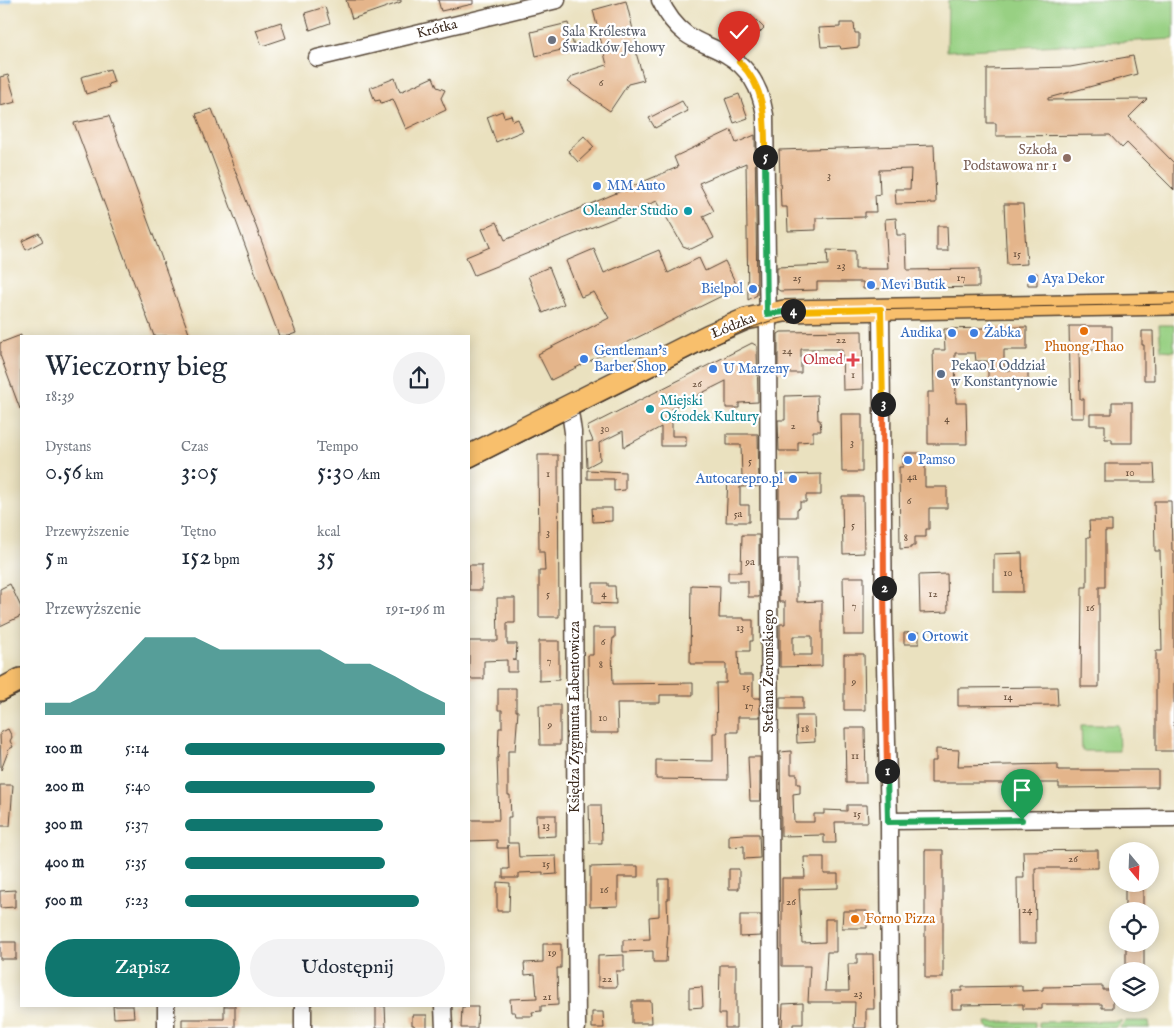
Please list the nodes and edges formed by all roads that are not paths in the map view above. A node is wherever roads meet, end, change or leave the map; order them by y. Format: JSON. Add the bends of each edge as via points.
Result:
{"nodes":[{"id":1,"x":556,"y":0,"type":"edge"},
{"id":2,"x":660,"y":0,"type":"edge"},
{"id":3,"x":317,"y":58,"type":"dead end"},
{"id":4,"x":1174,"y":304,"type":"edge"},
{"id":5,"x":881,"y":309,"type":"junction"},
{"id":6,"x":767,"y":314,"type":"junction"},
{"id":7,"x":566,"y":407,"type":"junction"},
{"id":8,"x":470,"y":455,"type":"edge"},
{"id":9,"x":20,"y":680,"type":"edge"},
{"id":10,"x":0,"y":690,"type":"edge"},
{"id":11,"x":1174,"y":818,"type":"edge"},
{"id":12,"x":888,"y":822,"type":"junction"},
{"id":13,"x":166,"y":1007,"type":"edge"},
{"id":14,"x":303,"y":1007,"type":"edge"},
{"id":15,"x":444,"y":1007,"type":"edge"},
{"id":16,"x":166,"y":1028,"type":"edge"},
{"id":17,"x":303,"y":1028,"type":"edge"},
{"id":18,"x":444,"y":1028,"type":"edge"},
{"id":19,"x":578,"y":1028,"type":"edge"},
{"id":20,"x":771,"y":1028,"type":"edge"},
{"id":21,"x":890,"y":1028,"type":"edge"}],
"edges":[{"from":1,"to":3,"type":"street","name":"Krótka"},
{"from":2,"to":6,"type":"street","via":[[684,33],[743,67],[761,96],[765,115]]},
{"from":4,"to":5,"type":"main road","name":"Łódzka"},
{"from":5,"to":6,"type":"main road","name":"Łódzka"},
{"from":5,"to":12,"type":"street"},
{"from":6,"to":7,"type":"main road","name":"Łódzka","via":[[746,318],[709,335]]},
{"from":6,"to":20,"type":"street","name":"Stefana Żeromskiego"},
{"from":7,"to":8,"type":"main road","name":"Łódzka"},
{"from":7,"to":19,"type":"street","name":"Księdza Zygmunta Łabentowicza","via":[[573,432]]},
{"from":9,"to":10,"type":"main road"},
{"from":11,"to":12,"type":"street"},
{"from":12,"to":21,"type":"street"},
{"from":13,"to":16,"type":"street"},
{"from":14,"to":17,"type":"street"},
{"from":15,"to":18,"type":"street"}]}
